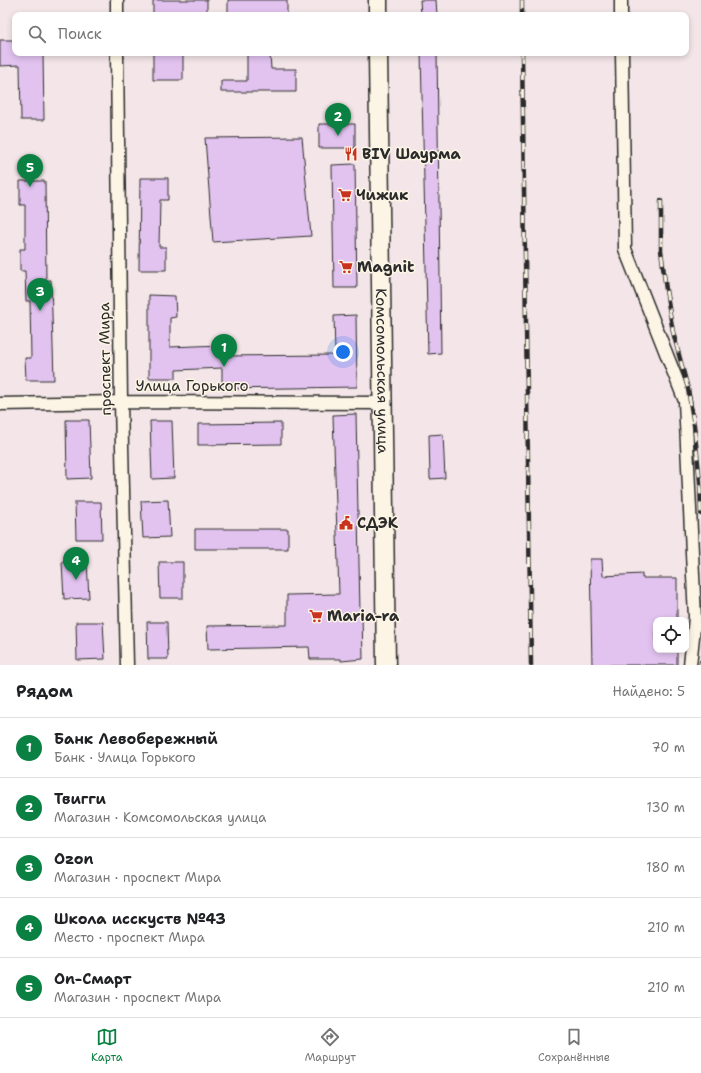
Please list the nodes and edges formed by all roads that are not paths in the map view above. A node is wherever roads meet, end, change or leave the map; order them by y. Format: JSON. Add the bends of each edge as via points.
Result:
{"nodes":[{"id":1,"x":117,"y":0,"type":"edge"},
{"id":2,"x":378,"y":0,"type":"edge"},
{"id":3,"x":621,"y":0,"type":"edge"},
{"id":4,"x":117,"y":12,"type":"edge"},
{"id":5,"x":378,"y":12,"type":"edge"},
{"id":6,"x":621,"y":12,"type":"edge"},
{"id":7,"x":117,"y":56,"type":"edge"},
{"id":8,"x":378,"y":56,"type":"edge"},
{"id":9,"x":622,"y":56,"type":"edge"},
{"id":10,"x":121,"y":402,"type":"junction"},
{"id":11,"x":384,"y":403,"type":"junction"},
{"id":12,"x":0,"y":404,"type":"edge"},
{"id":13,"x":127,"y":665,"type":"edge"},
{"id":14,"x":386,"y":665,"type":"edge"},
{"id":15,"x":690,"y":665,"type":"edge"}],
"edges":[{"from":1,"to":4,"type":"street"},
{"from":2,"to":5,"type":"street"},
{"from":3,"to":6,"type":"street"},
{"from":7,"to":10,"type":"street","name":"проспект Мира"},
{"from":8,"to":11,"type":"street","name":"Комсомольская улица"},
{"from":9,"to":15,"type":"street","via":[[625,249],[685,401],[695,618]]},
{"from":10,"to":11,"type":"street","name":"Улица Горького"},
{"from":10,"to":12,"type":"street","name":"Улица Горького"},
{"from":10,"to":13,"type":"street","name":"проспект Мира"},
{"from":11,"to":14,"type":"street","name":"Комсомольская улица"}]}
